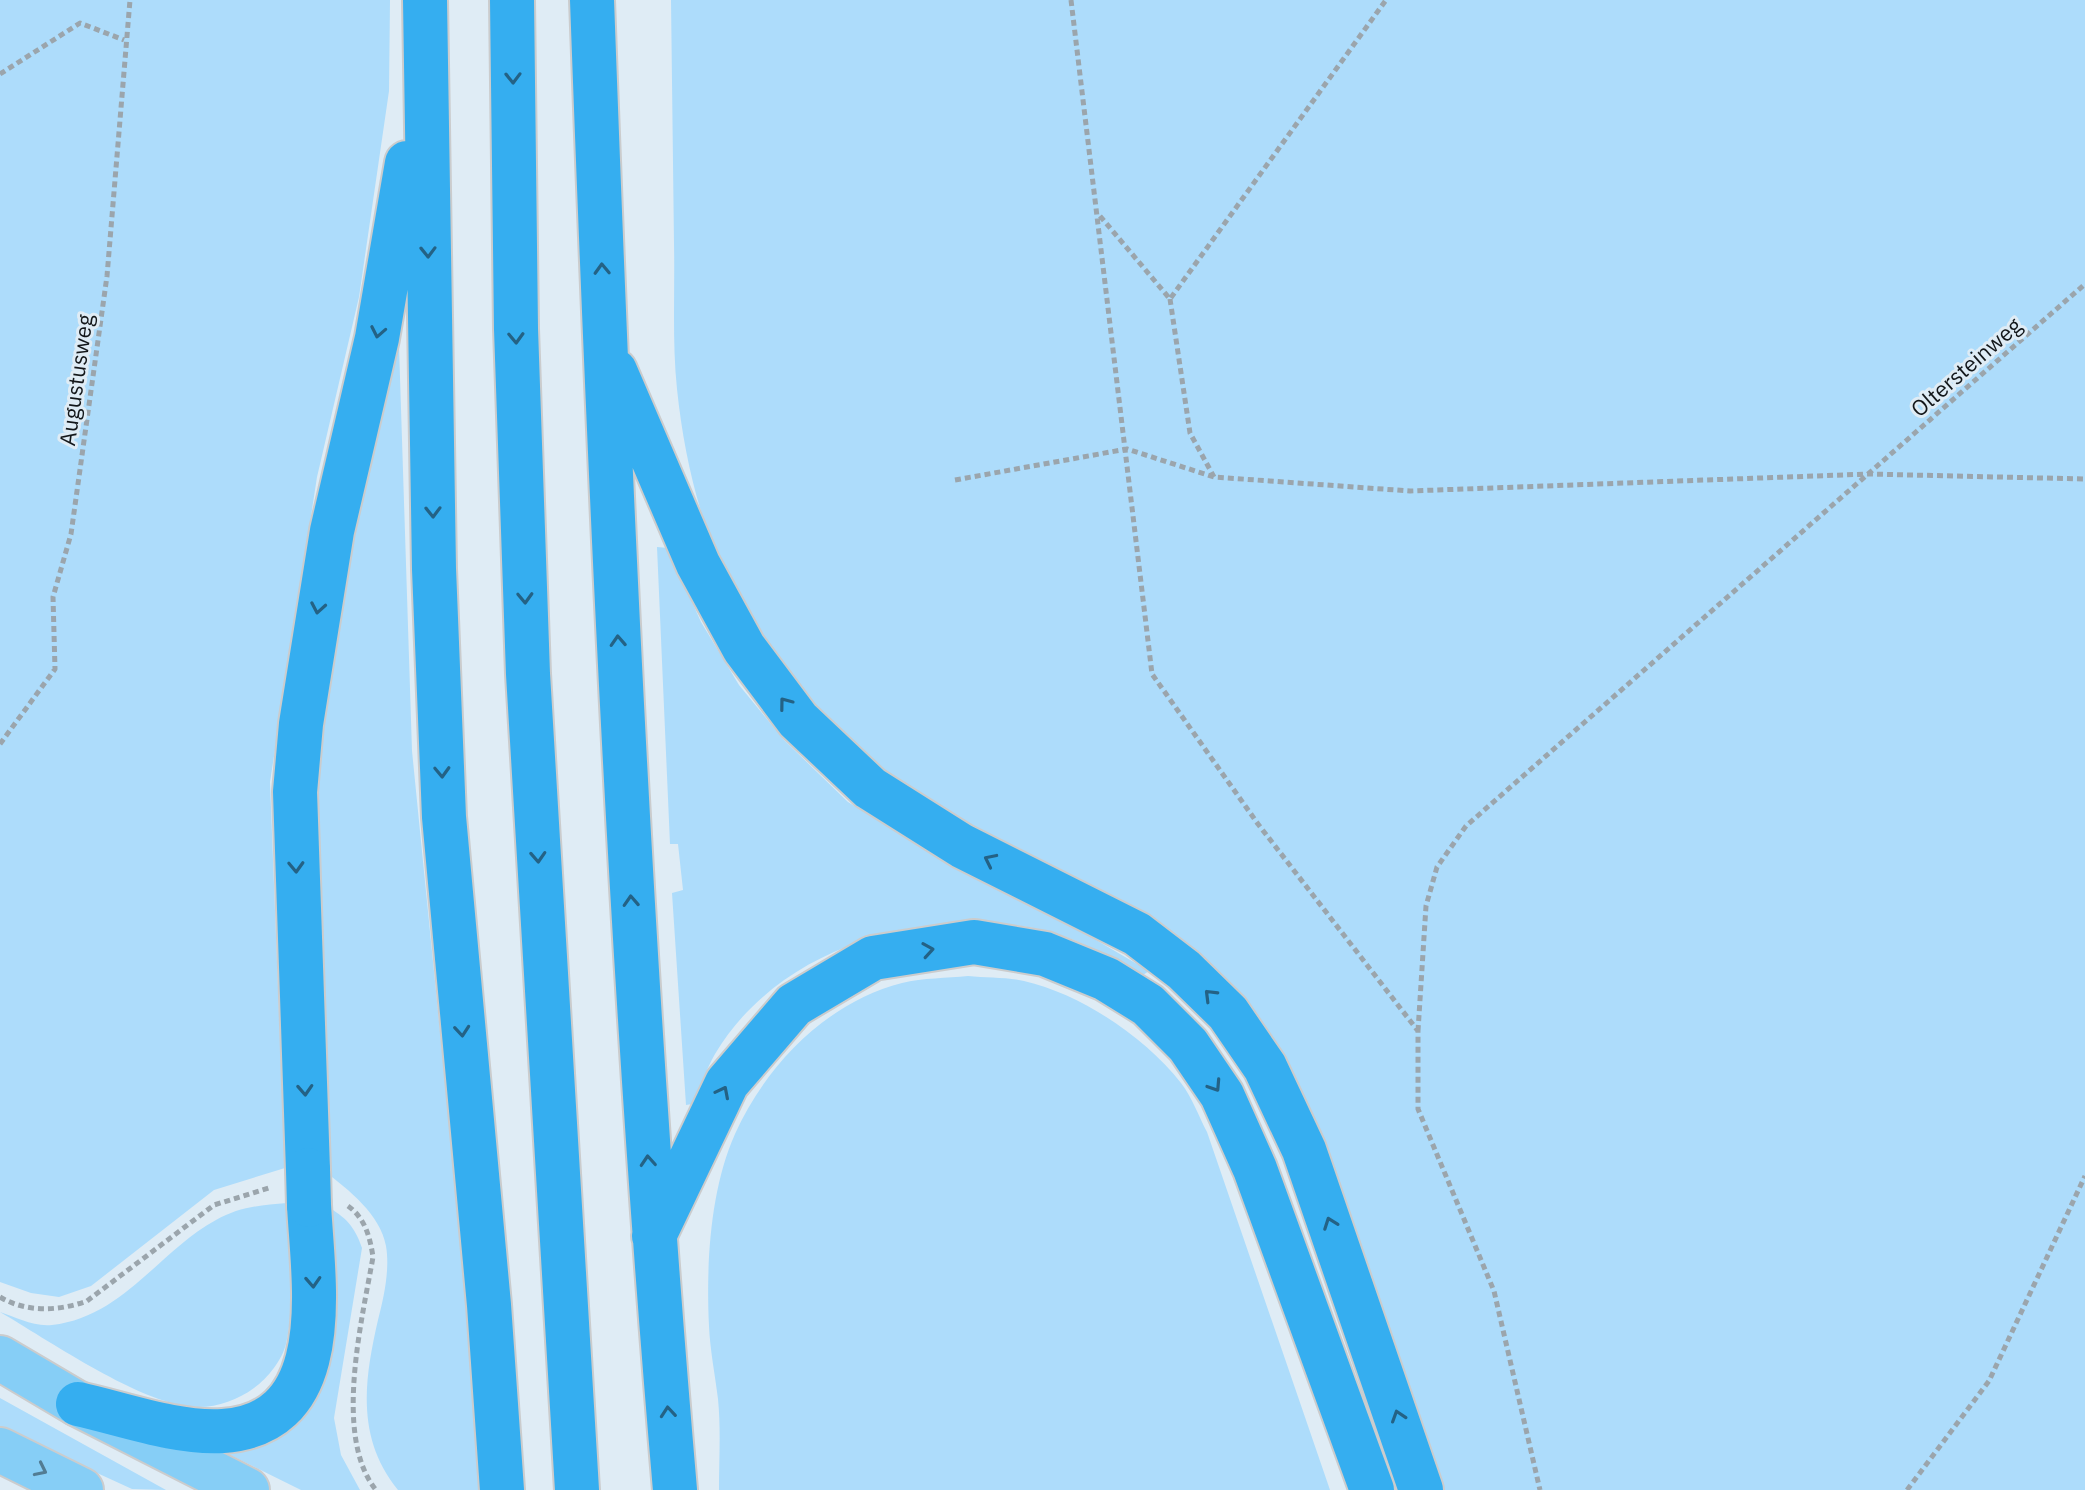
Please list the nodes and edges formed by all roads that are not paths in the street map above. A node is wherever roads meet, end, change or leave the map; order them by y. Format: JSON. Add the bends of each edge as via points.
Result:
{"nodes":[{"id":1,"x":425,"y":0,"type":"edge"},
{"id":2,"x":512,"y":0,"type":"edge"},
{"id":3,"x":592,"y":0,"type":"edge"},
{"id":4,"x":425,"y":62,"type":"junction"},
{"id":5,"x":605,"y":347,"type":"junction"},
{"id":6,"x":653,"y":1238,"type":"junction"},
{"id":7,"x":0,"y":1358,"type":"edge"},
{"id":8,"x":78,"y":1404,"type":"junction"},
{"id":9,"x":0,"y":1450,"type":"edge"},
{"id":10,"x":81,"y":1490,"type":"edge"},
{"id":11,"x":247,"y":1490,"type":"edge"},
{"id":12,"x":502,"y":1490,"type":"edge"},
{"id":13,"x":577,"y":1490,"type":"edge"},
{"id":14,"x":675,"y":1490,"type":"edge"},
{"id":15,"x":1372,"y":1490,"type":"edge"},
{"id":16,"x":1421,"y":1490,"type":"edge"}],
"edges":[{"from":1,"to":4,"type":"highway"},
{"from":2,"to":13,"type":"highway","one_way":true,"via":[[528,674]]},
{"from":5,"to":3,"type":"highway","one_way":true},
{"from":4,"to":8,"type":"highway","one_way":true,"via":[[377,338],[332,531],[301,724],[295,792],[316,1329],[309,1360],[279,1410],[254,1425],[221,1431]]},
{"from":4,"to":12,"type":"highway","one_way":true,"via":[[444,817]]},
{"from":6,"to":5,"type":"highway","one_way":true},
{"from":16,"to":5,"type":"highway","one_way":true,"via":[[1304,1150],[1265,1067],[1228,1013],[1137,934],[962,846],[870,788],[798,720],[744,648],[698,564]]},
{"from":14,"to":6,"type":"highway","one_way":true},
{"from":6,"to":15,"type":"highway","one_way":true,"via":[[727,1083],[794,1005],[873,958],[974,942],[1045,954],[1106,979],[1148,1005],[1188,1045],[1222,1095],[1260,1183]]},
{"from":7,"to":8,"type":"main road"},
{"from":8,"to":11,"type":"main road"},
{"from":9,"to":10,"type":"main road","one_way":true}]}
